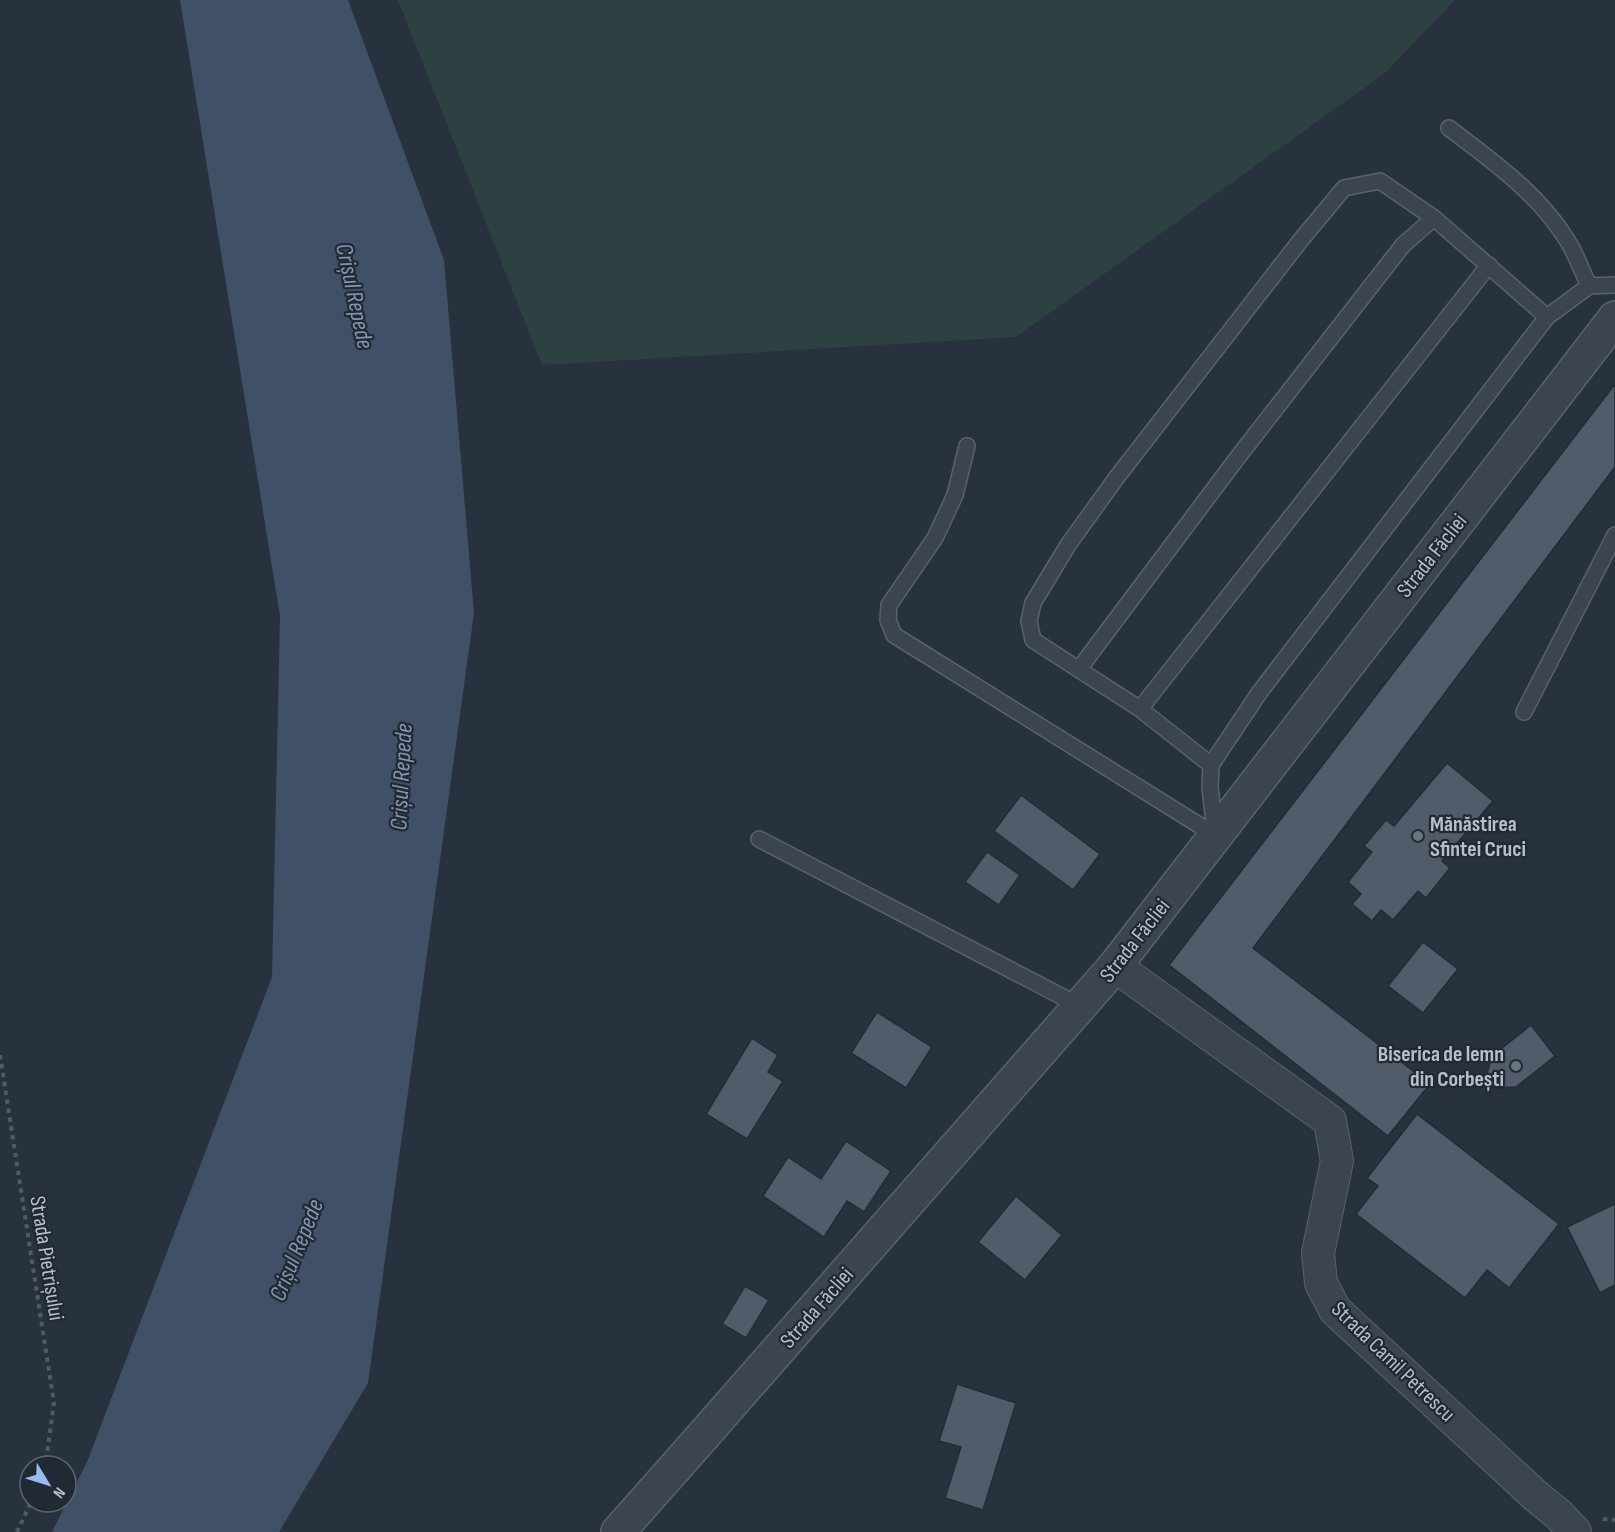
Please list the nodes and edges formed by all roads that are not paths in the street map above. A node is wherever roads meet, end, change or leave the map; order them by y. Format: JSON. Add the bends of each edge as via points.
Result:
{"nodes":[{"id":1,"x":1449,"y":128,"type":"dead end"},
{"id":2,"x":1434,"y":218,"type":"junction"},
{"id":3,"x":1489,"y":265,"type":"junction"},
{"id":4,"x":1615,"y":285,"type":"edge"},
{"id":5,"x":1589,"y":286,"type":"junction"},
{"id":6,"x":1548,"y":317,"type":"junction"},
{"id":7,"x":1615,"y":318,"type":"edge"},
{"id":8,"x":967,"y":446,"type":"dead end"},
{"id":9,"x":1615,"y":535,"type":"edge"},
{"id":10,"x":1079,"y":669,"type":"junction"},
{"id":11,"x":1140,"y":709,"type":"junction"},
{"id":12,"x":1524,"y":712,"type":"dead end"},
{"id":13,"x":1211,"y":765,"type":"junction"},
{"id":14,"x":1215,"y":835,"type":"junction"},
{"id":15,"x":759,"y":839,"type":"dead end"},
{"id":16,"x":1115,"y":966,"type":"junction"},
{"id":17,"x":1080,"y":1006,"type":"junction"},
{"id":18,"x":618,"y":1532,"type":"edge"},
{"id":19,"x":1575,"y":1532,"type":"edge"}],
"edges":[{"from":1,"to":5,"type":"lane","via":[[1514,178],[1549,214]]},
{"from":2,"to":3,"type":"lane"},
{"from":2,"to":10,"type":"lane","via":[[1403,245]]},
{"from":2,"to":10,"type":"lane","via":[[1380,181],[1344,188],[1300,241],[1117,477],[1068,545],[1033,603],[1029,621],[1033,640]]},
{"from":3,"to":6,"type":"lane"},
{"from":3,"to":11,"type":"lane"},
{"from":4,"to":5,"type":"lane"},
{"from":5,"to":6,"type":"lane"},
{"from":6,"to":13,"type":"lane","via":[[1258,693]]},
{"from":7,"to":14,"type":"street","name":"Strada Făcliei"},
{"from":8,"to":14,"type":"lane","via":[[955,495],[935,538],[889,605],[888,620],[894,634]]},
{"from":9,"to":12,"type":"lane"},
{"from":10,"to":11,"type":"lane"},
{"from":11,"to":13,"type":"lane"},
{"from":13,"to":14,"type":"lane"},
{"from":14,"to":16,"type":"street","name":"Strada Făcliei"},
{"from":15,"to":17,"type":"lane"},
{"from":16,"to":17,"type":"street","name":"Strada Făcliei"},
{"from":16,"to":19,"type":"street","name":"Strada Camil Petrescu","via":[[1330,1121],[1337,1161],[1318,1253],[1322,1283],[1335,1310]]},
{"from":17,"to":18,"type":"street","name":"Strada Făcliei"}]}
